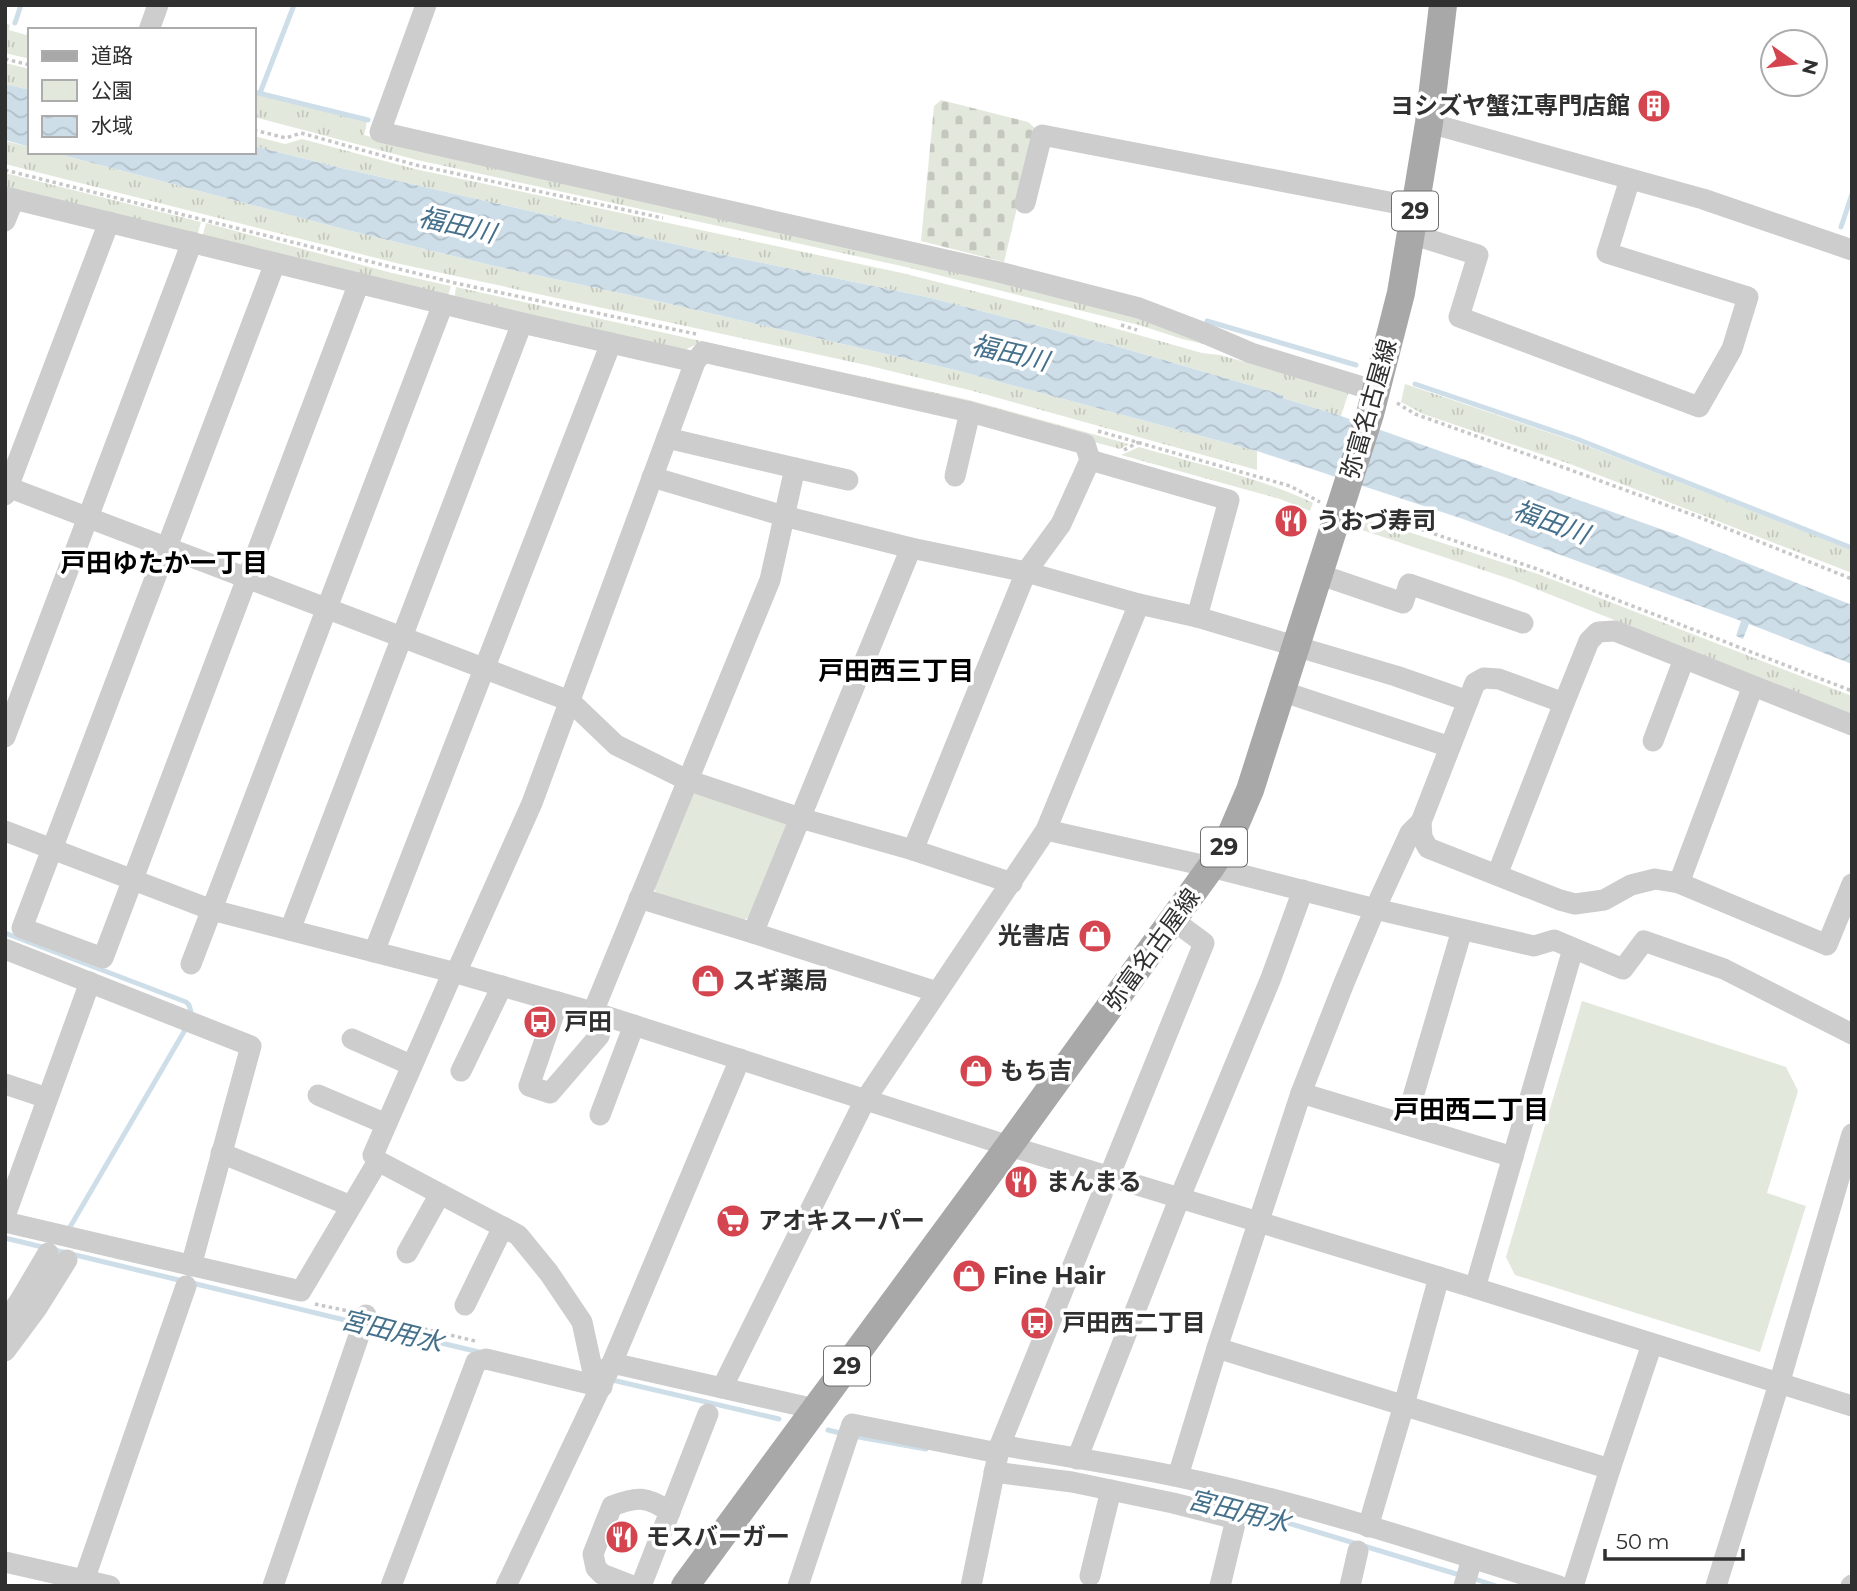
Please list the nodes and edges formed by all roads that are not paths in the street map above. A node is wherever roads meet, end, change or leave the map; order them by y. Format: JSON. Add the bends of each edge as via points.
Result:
{"nodes":[{"id":1,"x":158,"y":5,"type":"edge"},
{"id":2,"x":426,"y":5,"type":"edge"},
{"id":3,"x":1443,"y":5,"type":"edge"},
{"id":4,"x":150,"y":28,"type":"edge"},
{"id":5,"x":1429,"y":122,"type":"junction"},
{"id":6,"x":1630,"y":179,"type":"junction"},
{"id":7,"x":9,"y":198,"type":"edge"},
{"id":8,"x":1025,"y":203,"type":"dead end"},
{"id":9,"x":1413,"y":220,"type":"junction"},
{"id":10,"x":5,"y":221,"type":"edge"},
{"id":11,"x":109,"y":222,"type":"junction"},
{"id":12,"x":192,"y":242,"type":"junction"},
{"id":13,"x":1852,"y":250,"type":"edge"},
{"id":14,"x":275,"y":263,"type":"junction"},
{"id":15,"x":359,"y":283,"type":"junction"},
{"id":16,"x":443,"y":304,"type":"junction"},
{"id":17,"x":522,"y":323,"type":"junction"},
{"id":18,"x":611,"y":343,"type":"junction"},
{"id":19,"x":695,"y":362,"type":"junction"},
{"id":20,"x":1373,"y":402,"type":"junction"},
{"id":21,"x":970,"y":412,"type":"junction"},
{"id":22,"x":667,"y":438,"type":"junction"},
{"id":23,"x":1090,"y":460,"type":"junction"},
{"id":24,"x":795,"y":468,"type":"junction"},
{"id":25,"x":955,"y":476,"type":"dead end"},
{"id":26,"x":652,"y":477,"type":"junction"},
{"id":27,"x":848,"y":480,"type":"dead end"},
{"id":28,"x":6,"y":489,"type":"edge"},
{"id":29,"x":784,"y":516,"type":"junction"},
{"id":30,"x":89,"y":518,"type":"junction"},
{"id":31,"x":167,"y":547,"type":"junction"},
{"id":32,"x":911,"y":548,"type":"junction"},
{"id":33,"x":1026,"y":572,"type":"junction"},
{"id":34,"x":1318,"y":574,"type":"junction"},
{"id":35,"x":247,"y":578,"type":"junction"},
{"id":36,"x":1139,"y":604,"type":"junction"},
{"id":37,"x":327,"y":608,"type":"junction"},
{"id":38,"x":1196,"y":617,"type":"junction"},
{"id":39,"x":1523,"y":623,"type":"dead end"},
{"id":40,"x":402,"y":637,"type":"junction"},
{"id":41,"x":1296,"y":645,"type":"junction"},
{"id":42,"x":1684,"y":659,"type":"junction"},
{"id":43,"x":484,"y":668,"type":"junction"},
{"id":44,"x":1752,"y":686,"type":"junction"},
{"id":45,"x":1281,"y":691,"type":"junction"},
{"id":46,"x":570,"y":701,"type":"junction"},
{"id":47,"x":1468,"y":701,"type":"junction"},
{"id":48,"x":1564,"y":703,"type":"junction"},
{"id":49,"x":1852,"y":725,"type":"edge"},
{"id":50,"x":5,"y":737,"type":"edge"},
{"id":51,"x":1653,"y":741,"type":"dead end"},
{"id":52,"x":1450,"y":747,"type":"junction"},
{"id":53,"x":687,"y":780,"type":"junction"},
{"id":54,"x":800,"y":818,"type":"junction"},
{"id":55,"x":1421,"y":822,"type":"junction"},
{"id":56,"x":1046,"y":830,"type":"junction"},
{"id":57,"x":5,"y":831,"type":"edge"},
{"id":58,"x":51,"y":849,"type":"junction"},
{"id":59,"x":914,"y":850,"type":"junction"},
{"id":60,"x":1211,"y":867,"type":"junction"},
{"id":61,"x":1497,"y":875,"type":"junction"},
{"id":62,"x":132,"y":880,"type":"junction"},
{"id":63,"x":1012,"y":883,"type":"junction"},
{"id":64,"x":1678,"y":883,"type":"junction"},
{"id":65,"x":1852,"y":884,"type":"edge"},
{"id":66,"x":1303,"y":890,"type":"junction"},
{"id":67,"x":639,"y":898,"type":"junction"},
{"id":68,"x":1375,"y":909,"type":"junction"},
{"id":69,"x":212,"y":910,"type":"junction"},
{"id":70,"x":1173,"y":920,"type":"junction"},
{"id":71,"x":290,"y":930,"type":"junction"},
{"id":72,"x":1462,"y":930,"type":"junction"},
{"id":73,"x":753,"y":933,"type":"junction"},
{"id":74,"x":5,"y":949,"type":"edge"},
{"id":75,"x":1573,"y":949,"type":"junction"},
{"id":76,"x":374,"y":952,"type":"junction"},
{"id":77,"x":191,"y":964,"type":"dead end"},
{"id":78,"x":454,"y":973,"type":"junction"},
{"id":79,"x":90,"y":982,"type":"junction"},
{"id":80,"x":502,"y":986,"type":"junction"},
{"id":81,"x":937,"y":992,"type":"junction"},
{"id":82,"x":558,"y":1002,"type":"junction"},
{"id":83,"x":599,"y":1014,"type":"junction"},
{"id":84,"x":634,"y":1025,"type":"junction"},
{"id":85,"x":1852,"y":1034,"type":"edge"},
{"id":86,"x":352,"y":1039,"type":"dead end"},
{"id":87,"x":740,"y":1059,"type":"junction"},
{"id":88,"x":411,"y":1065,"type":"junction"},
{"id":89,"x":461,"y":1072,"type":"dead end"},
{"id":90,"x":5,"y":1084,"type":"edge"},
{"id":91,"x":1301,"y":1093,"type":"junction"},
{"id":92,"x":318,"y":1094,"type":"dead end"},
{"id":93,"x":47,"y":1098,"type":"junction"},
{"id":94,"x":865,"y":1100,"type":"junction"},
{"id":95,"x":600,"y":1115,"type":"dead end"},
{"id":96,"x":386,"y":1124,"type":"junction"},
{"id":97,"x":1405,"y":1125,"type":"junction"},
{"id":98,"x":1852,"y":1134,"type":"edge"},
{"id":99,"x":1009,"y":1146,"type":"junction"},
{"id":100,"x":221,"y":1153,"type":"junction"},
{"id":101,"x":1513,"y":1157,"type":"junction"},
{"id":102,"x":378,"y":1161,"type":"junction"},
{"id":103,"x":1110,"y":1177,"type":"junction"},
{"id":104,"x":440,"y":1194,"type":"junction"},
{"id":105,"x":1180,"y":1198,"type":"junction"},
{"id":106,"x":351,"y":1206,"type":"junction"},
{"id":107,"x":5,"y":1216,"type":"edge"},
{"id":108,"x":1259,"y":1221,"type":"junction"},
{"id":109,"x":5,"y":1222,"type":"edge"},
{"id":110,"x":503,"y":1227,"type":"junction"},
{"id":111,"x":407,"y":1253,"type":"dead end"},
{"id":112,"x":189,"y":1276,"type":"junction"},
{"id":113,"x":1439,"y":1277,"type":"junction"},
{"id":114,"x":1475,"y":1288,"type":"junction"},
{"id":115,"x":465,"y":1305,"type":"dead end"},
{"id":116,"x":5,"y":1321,"type":"edge"},
{"id":117,"x":364,"y":1322,"type":"road end"},
{"id":118,"x":1652,"y":1344,"type":"junction"},
{"id":119,"x":1217,"y":1348,"type":"junction"},
{"id":120,"x":5,"y":1351,"type":"edge"},
{"id":121,"x":606,"y":1376,"type":"junction"},
{"id":122,"x":1779,"y":1384,"type":"junction"},
{"id":123,"x":722,"y":1388,"type":"junction"},
{"id":124,"x":1404,"y":1405,"type":"junction"},
{"id":125,"x":1852,"y":1406,"type":"edge"},
{"id":126,"x":815,"y":1409,"type":"junction"},
{"id":127,"x":708,"y":1415,"type":"dead end"},
{"id":128,"x":998,"y":1457,"type":"junction"},
{"id":129,"x":1077,"y":1459,"type":"junction"},
{"id":130,"x":1610,"y":1469,"type":"junction"},
{"id":131,"x":1178,"y":1476,"type":"junction"},
{"id":132,"x":1111,"y":1490,"type":"junction"},
{"id":133,"x":1238,"y":1508,"type":"junction"},
{"id":134,"x":670,"y":1512,"type":"junction"},
{"id":135,"x":1368,"y":1527,"type":"junction"},
{"id":136,"x":1358,"y":1551,"type":"dead end"},
{"id":137,"x":1472,"y":1559,"type":"junction"},
{"id":138,"x":5,"y":1562,"type":"edge"},
{"id":139,"x":1090,"y":1576,"type":"dead end"},
{"id":140,"x":83,"y":1583,"type":"edge"},
{"id":141,"x":110,"y":1586,"type":"edge"},
{"id":142,"x":273,"y":1586,"type":"edge"},
{"id":143,"x":391,"y":1586,"type":"edge"},
{"id":144,"x":506,"y":1586,"type":"edge"},
{"id":145,"x":633,"y":1586,"type":"edge"},
{"id":146,"x":640,"y":1586,"type":"edge"},
{"id":147,"x":685,"y":1586,"type":"edge"},
{"id":148,"x":798,"y":1586,"type":"edge"},
{"id":149,"x":971,"y":1586,"type":"edge"},
{"id":150,"x":1220,"y":1586,"type":"edge"},
{"id":151,"x":1350,"y":1586,"type":"edge"},
{"id":152,"x":1464,"y":1586,"type":"edge"},
{"id":153,"x":1559,"y":1586,"type":"edge"},
{"id":154,"x":1573,"y":1586,"type":"edge"},
{"id":155,"x":1716,"y":1586,"type":"edge"}],
"edges":[{"from":1,"to":4,"type":"street"},
{"from":2,"to":20,"type":"street","via":[[380,132],[1139,308]]},
{"from":3,"to":5,"type":"main road","name":"弥富名古屋線","number":"29"},
{"from":5,"to":6,"type":"street"},
{"from":5,"to":9,"type":"main road","name":"弥富名古屋線","number":"29"},
{"from":6,"to":9,"type":"street","via":[[1607,253],[1748,297],[1732,349],[1699,407],[1459,317],[1478,255]]},
{"from":6,"to":13,"type":"street"},
{"from":7,"to":10,"type":"street"},
{"from":7,"to":11,"type":"street"},
{"from":8,"to":9,"type":"street","via":[[1042,135]]},
{"from":9,"to":20,"type":"main road","name":"弥富名古屋線","number":"29","via":[[1401,293]]},
{"from":11,"to":12,"type":"street"},
{"from":11,"to":28,"type":"street"},
{"from":12,"to":14,"type":"street"},
{"from":12,"to":30,"type":"street"},
{"from":14,"to":15,"type":"street"},
{"from":14,"to":31,"type":"street"},
{"from":15,"to":16,"type":"street"},
{"from":15,"to":35,"type":"street"},
{"from":16,"to":17,"type":"street"},
{"from":16,"to":37,"type":"street"},
{"from":17,"to":18,"type":"street"},
{"from":17,"to":40,"type":"street"},
{"from":18,"to":19,"type":"street"},
{"from":18,"to":43,"type":"street"},
{"from":19,"to":21,"type":"street","via":[[703,352]]},
{"from":19,"to":22,"type":"street"},
{"from":20,"to":34,"type":"main road","name":"弥富名古屋線","number":"29"},
{"from":21,"to":23,"type":"street","via":[[1085,444]]},
{"from":21,"to":25,"type":"street"},
{"from":22,"to":24,"type":"street"},
{"from":22,"to":26,"type":"street"},
{"from":23,"to":33,"type":"street","via":[[1061,524]]},
{"from":23,"to":38,"type":"street","via":[[1229,500]]},
{"from":24,"to":27,"type":"street"},
{"from":24,"to":29,"type":"street"},
{"from":26,"to":29,"type":"street"},
{"from":26,"to":46,"type":"street"},
{"from":28,"to":30,"type":"street"},
{"from":29,"to":32,"type":"street"},
{"from":29,"to":53,"type":"street","via":[[770,580]]},
{"from":30,"to":31,"type":"street"},
{"from":30,"to":50,"type":"street"},
{"from":31,"to":35,"type":"street"},
{"from":31,"to":58,"type":"street"},
{"from":32,"to":33,"type":"street"},
{"from":32,"to":54,"type":"street"},
{"from":33,"to":36,"type":"street"},
{"from":33,"to":59,"type":"street"},
{"from":34,"to":39,"type":"street","via":[[1403,603],[1409,584]]},
{"from":34,"to":41,"type":"main road","name":"弥富名古屋線","number":"29"},
{"from":35,"to":37,"type":"street"},
{"from":35,"to":62,"type":"street"},
{"from":36,"to":38,"type":"street"},
{"from":36,"to":56,"type":"street"},
{"from":37,"to":40,"type":"street"},
{"from":37,"to":69,"type":"street"},
{"from":38,"to":41,"type":"street"},
{"from":40,"to":43,"type":"street"},
{"from":40,"to":71,"type":"street"},
{"from":41,"to":45,"type":"main road","name":"弥富名古屋線","number":"29"},
{"from":41,"to":47,"type":"street"},
{"from":42,"to":44,"type":"street"},
{"from":42,"to":48,"type":"street","via":[[1615,631],[1598,632],[1589,641]]},
{"from":42,"to":51,"type":"street"},
{"from":43,"to":46,"type":"street"},
{"from":43,"to":76,"type":"street"},
{"from":44,"to":49,"type":"street"},
{"from":44,"to":64,"type":"street"},
{"from":45,"to":52,"type":"street"},
{"from":45,"to":60,"type":"main road","name":"弥富名古屋線","number":"29","via":[[1250,790]]},
{"from":46,"to":53,"type":"street","via":[[616,745]]},
{"from":46,"to":78,"type":"street","via":[[532,803]]},
{"from":47,"to":48,"type":"street","via":[[1475,683],[1484,678],[1499,679]]},
{"from":47,"to":52,"type":"street"},
{"from":48,"to":61,"type":"street"},
{"from":52,"to":55,"type":"street"},
{"from":53,"to":54,"type":"street"},
{"from":53,"to":67,"type":"street"},
{"from":54,"to":59,"type":"street"},
{"from":54,"to":73,"type":"street"},
{"from":55,"to":61,"type":"street","via":[[1428,848]]},
{"from":55,"to":68,"type":"street","via":[[1410,833]]},
{"from":56,"to":60,"type":"street"},
{"from":56,"to":63,"type":"street"},
{"from":57,"to":58,"type":"street"},
{"from":58,"to":62,"type":"street"},
{"from":58,"to":62,"type":"street","via":[[22,928],[103,958]]},
{"from":59,"to":63,"type":"street"},
{"from":60,"to":66,"type":"street"},
{"from":60,"to":70,"type":"main road","name":"弥富名古屋線","number":"29"},
{"from":61,"to":64,"type":"street","via":[[1575,904],[1604,900],[1631,885],[1655,879]]},
{"from":62,"to":69,"type":"street"},
{"from":63,"to":81,"type":"street"},
{"from":64,"to":65,"type":"street","via":[[1827,946]]},
{"from":66,"to":68,"type":"street"},
{"from":66,"to":105,"type":"street"},
{"from":67,"to":73,"type":"street"},
{"from":67,"to":83,"type":"street"},
{"from":68,"to":72,"type":"street"},
{"from":68,"to":91,"type":"street"},
{"from":69,"to":71,"type":"street"},
{"from":69,"to":77,"type":"street"},
{"from":70,"to":99,"type":"main road","name":"弥富名古屋線","number":"29"},
{"from":70,"to":103,"type":"street","via":[[1203,943]]},
{"from":71,"to":76,"type":"street"},
{"from":72,"to":75,"type":"street","via":[[1534,946],[1554,940]]},
{"from":72,"to":97,"type":"street"},
{"from":73,"to":81,"type":"street"},
{"from":74,"to":79,"type":"street"},
{"from":75,"to":85,"type":"street","via":[[1623,969],[1644,941],[1724,969]]},
{"from":75,"to":101,"type":"street"},
{"from":76,"to":78,"type":"street"},
{"from":78,"to":80,"type":"street"},
{"from":78,"to":88,"type":"street"},
{"from":79,"to":93,"type":"street"},
{"from":79,"to":100,"type":"street","via":[[251,1046]]},
{"from":80,"to":82,"type":"street"},
{"from":80,"to":89,"type":"street"},
{"from":81,"to":94,"type":"street"},
{"from":82,"to":83,"type":"street"},
{"from":82,"to":83,"type":"street","via":[[529,1086],[550,1093],[599,1036]]},
{"from":83,"to":84,"type":"street"},
{"from":84,"to":87,"type":"street"},
{"from":84,"to":95,"type":"street"},
{"from":86,"to":88,"type":"street"},
{"from":87,"to":94,"type":"street"},
{"from":87,"to":121,"type":"street"},
{"from":88,"to":96,"type":"street"},
{"from":90,"to":93,"type":"street"},
{"from":91,"to":97,"type":"street"},
{"from":91,"to":108,"type":"street"},
{"from":92,"to":96,"type":"street"},
{"from":93,"to":107,"type":"street"},
{"from":94,"to":99,"type":"street"},
{"from":94,"to":123,"type":"street"},
{"from":96,"to":102,"type":"street","via":[[373,1155]]},
{"from":97,"to":101,"type":"street"},
{"from":98,"to":122,"type":"street"},
{"from":99,"to":103,"type":"street"},
{"from":99,"to":126,"type":"main road","name":"弥富名古屋線","number":"29"},
{"from":100,"to":106,"type":"street"},
{"from":100,"to":112,"type":"street"},
{"from":101,"to":114,"type":"street"},
{"from":102,"to":104,"type":"street"},
{"from":102,"to":106,"type":"street"},
{"from":103,"to":105,"type":"street"},
{"from":103,"to":128,"type":"street"},
{"from":104,"to":110,"type":"street"},
{"from":104,"to":111,"type":"street"},
{"from":105,"to":108,"type":"street"},
{"from":105,"to":129,"type":"street"},
{"from":106,"to":112,"type":"street","via":[[301,1291]]},
{"from":108,"to":113,"type":"street"},
{"from":108,"to":119,"type":"street"},
{"from":109,"to":112,"type":"street"},
{"from":110,"to":115,"type":"street"},
{"from":110,"to":121,"type":"street","via":[[533,1252],[582,1322],[592,1368]]},
{"from":112,"to":140,"type":"street"},
{"from":113,"to":114,"type":"street"},
{"from":113,"to":124,"type":"street"},
{"from":114,"to":118,"type":"street"},
{"from":116,"to":120,"type":"street","via":[[57,1256],[37,1308]]},
{"from":117,"to":142,"type":"street"},
{"from":118,"to":122,"type":"street"},
{"from":118,"to":130,"type":"street"},
{"from":119,"to":124,"type":"street"},
{"from":119,"to":131,"type":"street"},
{"from":121,"to":123,"type":"street"},
{"from":121,"to":143,"type":"street","via":[[486,1359],[476,1362]]},
{"from":121,"to":144,"type":"street"},
{"from":122,"to":125,"type":"street"},
{"from":122,"to":155,"type":"street"},
{"from":123,"to":126,"type":"street"},
{"from":124,"to":130,"type":"street"},
{"from":124,"to":135,"type":"street"},
{"from":126,"to":147,"type":"main road","name":"弥富名古屋線","number":"29"},
{"from":127,"to":134,"type":"street"},
{"from":128,"to":129,"type":"street"},
{"from":128,"to":132,"type":"street"},
{"from":128,"to":148,"type":"street","via":[[852,1424]]},
{"from":128,"to":149,"type":"street"},
{"from":129,"to":131,"type":"street"},
{"from":130,"to":154,"type":"street"},
{"from":131,"to":133,"type":"street"},
{"from":132,"to":133,"type":"street","via":[[1173,1503]]},
{"from":132,"to":139,"type":"street"},
{"from":133,"to":135,"type":"street"},
{"from":133,"to":150,"type":"street"},
{"from":134,"to":145,"type":"street","via":[[645,1499],[612,1506],[593,1554],[596,1568]]},
{"from":134,"to":146,"type":"street"},
{"from":135,"to":137,"type":"street"},
{"from":136,"to":151,"type":"street"},
{"from":137,"to":152,"type":"street"},
{"from":137,"to":153,"type":"street"},
{"from":138,"to":140,"type":"street"},
{"from":140,"to":141,"type":"street"}]}
